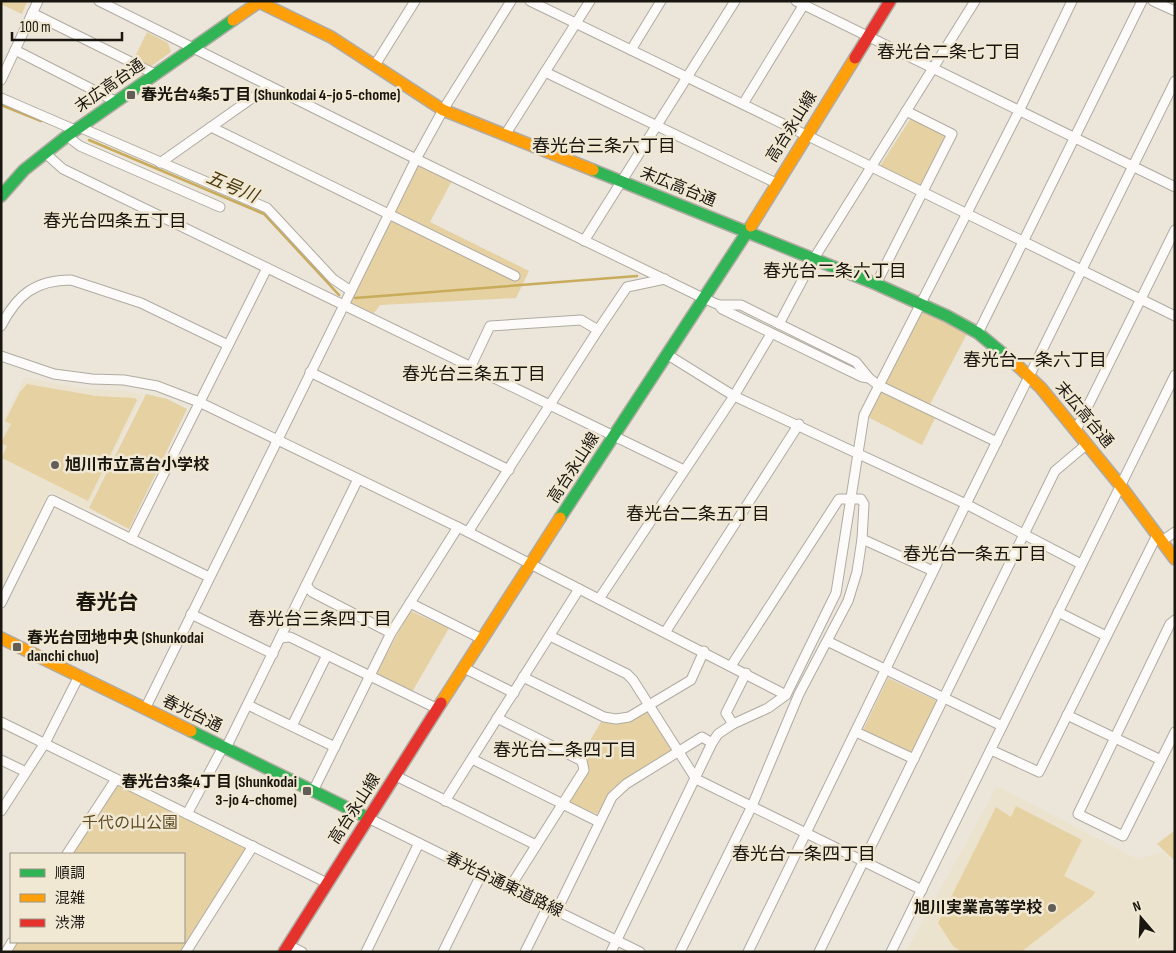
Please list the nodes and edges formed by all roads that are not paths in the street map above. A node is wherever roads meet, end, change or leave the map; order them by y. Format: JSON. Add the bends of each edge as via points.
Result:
{"nodes":[{"id":1,"x":38,"y":1,"type":"edge"},
{"id":2,"x":99,"y":1,"type":"edge"},
{"id":3,"x":415,"y":1,"type":"edge"},
{"id":4,"x":511,"y":1,"type":"edge"},
{"id":5,"x":530,"y":1,"type":"edge"},
{"id":6,"x":590,"y":1,"type":"edge"},
{"id":7,"x":661,"y":1,"type":"edge"},
{"id":8,"x":735,"y":1,"type":"edge"},
{"id":9,"x":890,"y":1,"type":"edge"},
{"id":10,"x":975,"y":1,"type":"edge"},
{"id":11,"x":1072,"y":1,"type":"edge"},
{"id":12,"x":1142,"y":1,"type":"edge"},
{"id":13,"x":1153,"y":1,"type":"edge"},
{"id":14,"x":259,"y":2,"type":"edge"},
{"id":15,"x":802,"y":2,"type":"edge"},
{"id":16,"x":1175,"y":11,"type":"edge"},
{"id":17,"x":32,"y":13,"type":"junction"},
{"id":18,"x":576,"y":23,"type":"junction"},
{"id":19,"x":867,"y":37,"type":"junction"},
{"id":20,"x":192,"y":49,"type":"junction"},
{"id":21,"x":15,"y":50,"type":"junction"},
{"id":22,"x":631,"y":50,"type":"junction"},
{"id":23,"x":375,"y":65,"type":"junction"},
{"id":24,"x":933,"y":68,"type":"junction"},
{"id":25,"x":545,"y":72,"type":"junction"},
{"id":26,"x":155,"y":74,"type":"junction"},
{"id":27,"x":686,"y":77,"type":"junction"},
{"id":28,"x":1,"y":80,"type":"edge"},
{"id":29,"x":1175,"y":81,"type":"edge"},
{"id":30,"x":269,"y":86,"type":"junction"},
{"id":31,"x":1,"y":98,"type":"edge"},
{"id":32,"x":117,"y":102,"type":"junction"},
{"id":33,"x":743,"y":104,"type":"junction"},
{"id":34,"x":443,"y":110,"type":"junction"},
{"id":35,"x":906,"y":111,"type":"junction"},
{"id":36,"x":1019,"y":111,"type":"junction"},
{"id":37,"x":211,"y":127,"type":"junction"},
{"id":38,"x":656,"y":127,"type":"junction"},
{"id":39,"x":74,"y":131,"type":"junction"},
{"id":40,"x":807,"y":134,"type":"junction"},
{"id":41,"x":505,"y":135,"type":"junction"},
{"id":42,"x":1076,"y":137,"type":"junction"},
{"id":43,"x":45,"y":153,"type":"junction"},
{"id":44,"x":416,"y":159,"type":"junction"},
{"id":45,"x":160,"y":163,"type":"junction"},
{"id":46,"x":1133,"y":167,"type":"junction"},
{"id":47,"x":871,"y":168,"type":"junction"},
{"id":48,"x":620,"y":182,"type":"junction"},
{"id":49,"x":776,"y":183,"type":"junction"},
{"id":50,"x":1175,"y":187,"type":"edge"},
{"id":51,"x":922,"y":192,"type":"junction"},
{"id":52,"x":2,"y":195,"type":"edge"},
{"id":53,"x":220,"y":207,"type":"dead end"},
{"id":54,"x":389,"y":214,"type":"junction"},
{"id":55,"x":967,"y":214,"type":"junction"},
{"id":56,"x":1175,"y":230,"type":"edge"},
{"id":57,"x":746,"y":232,"type":"junction"},
{"id":58,"x":584,"y":241,"type":"junction"},
{"id":59,"x":1024,"y":242,"type":"junction"},
{"id":60,"x":813,"y":260,"type":"junction"},
{"id":61,"x":267,"y":268,"type":"junction"},
{"id":62,"x":1082,"y":271,"type":"junction"},
{"id":63,"x":516,"y":276,"type":"dead end"},
{"id":64,"x":665,"y":279,"type":"junction"},
{"id":65,"x":876,"y":284,"type":"junction"},
{"id":66,"x":351,"y":291,"type":"junction"},
{"id":67,"x":703,"y":298,"type":"junction"},
{"id":68,"x":1141,"y":299,"type":"junction"},
{"id":69,"x":921,"y":304,"type":"junction"},
{"id":70,"x":719,"y":305,"type":"junction"},
{"id":71,"x":344,"y":306,"type":"junction"},
{"id":72,"x":1175,"y":316,"type":"edge"},
{"id":73,"x":779,"y":324,"type":"junction"},
{"id":74,"x":1,"y":326,"type":"edge"},
{"id":75,"x":598,"y":330,"type":"junction"},
{"id":76,"x":978,"y":333,"type":"junction"},
{"id":77,"x":771,"y":334,"type":"junction"},
{"id":78,"x":228,"y":345,"type":"junction"},
{"id":79,"x":668,"y":354,"type":"junction"},
{"id":80,"x":1,"y":356,"type":"edge"},
{"id":81,"x":471,"y":366,"type":"junction"},
{"id":82,"x":310,"y":372,"type":"junction"},
{"id":83,"x":1175,"y":375,"type":"edge"},
{"id":84,"x":1029,"y":376,"type":"junction"},
{"id":85,"x":869,"y":378,"type":"junction"},
{"id":86,"x":878,"y":385,"type":"junction"},
{"id":87,"x":734,"y":396,"type":"junction"},
{"id":88,"x":199,"y":402,"type":"junction"},
{"id":89,"x":551,"y":405,"type":"junction"},
{"id":90,"x":799,"y":424,"type":"junction"},
{"id":91,"x":1076,"y":430,"type":"junction"},
{"id":92,"x":614,"y":436,"type":"junction"},
{"id":93,"x":277,"y":438,"type":"junction"},
{"id":94,"x":997,"y":442,"type":"junction"},
{"id":95,"x":1087,"y":444,"type":"junction"},
{"id":96,"x":857,"y":452,"type":"junction"},
{"id":97,"x":509,"y":470,"type":"junction"},
{"id":98,"x":684,"y":470,"type":"junction"},
{"id":99,"x":358,"y":479,"type":"junction"},
{"id":100,"x":1120,"y":485,"type":"junction"},
{"id":101,"x":850,"y":497,"type":"junction"},
{"id":102,"x":966,"y":504,"type":"junction"},
{"id":103,"x":458,"y":527,"type":"junction"},
{"id":104,"x":468,"y":532,"type":"junction"},
{"id":105,"x":1175,"y":532,"type":"edge"},
{"id":106,"x":1023,"y":535,"type":"junction"},
{"id":107,"x":1160,"y":538,"type":"junction"},
{"id":108,"x":131,"y":539,"type":"junction"},
{"id":109,"x":862,"y":539,"type":"junction"},
{"id":110,"x":1175,"y":559,"type":"edge"},
{"id":111,"x":1081,"y":564,"type":"junction"},
{"id":112,"x":531,"y":565,"type":"junction"},
{"id":113,"x":933,"y":571,"type":"junction"},
{"id":114,"x":209,"y":577,"type":"junction"},
{"id":115,"x":306,"y":585,"type":"junction"},
{"id":116,"x":579,"y":589,"type":"junction"},
{"id":117,"x":599,"y":600,"type":"junction"},
{"id":118,"x":1,"y":603,"type":"edge"},
{"id":119,"x":410,"y":603,"type":"junction"},
{"id":120,"x":1058,"y":612,"type":"junction"},
{"id":121,"x":191,"y":614,"type":"junction"},
{"id":122,"x":1175,"y":620,"type":"edge"},
{"id":123,"x":666,"y":631,"type":"junction"},
{"id":124,"x":391,"y":633,"type":"junction"},
{"id":125,"x":550,"y":636,"type":"junction"},
{"id":126,"x":1106,"y":636,"type":"junction"},
{"id":127,"x":1,"y":638,"type":"edge"},
{"id":128,"x":280,"y":638,"type":"junction"},
{"id":129,"x":482,"y":639,"type":"junction"},
{"id":130,"x":828,"y":642,"type":"junction"},
{"id":131,"x":704,"y":651,"type":"junction"},
{"id":132,"x":273,"y":654,"type":"junction"},
{"id":133,"x":327,"y":655,"type":"junction"},
{"id":134,"x":731,"y":666,"type":"junction"},
{"id":135,"x":464,"y":668,"type":"junction"},
{"id":136,"x":886,"y":670,"type":"junction"},
{"id":137,"x":746,"y":673,"type":"junction"},
{"id":138,"x":80,"y":676,"type":"junction"},
{"id":139,"x":369,"y":676,"type":"junction"},
{"id":140,"x":524,"y":678,"type":"junction"},
{"id":141,"x":514,"y":693,"type":"junction"},
{"id":142,"x":786,"y":695,"type":"junction"},
{"id":143,"x":944,"y":698,"type":"junction"},
{"id":144,"x":248,"y":705,"type":"junction"},
{"id":145,"x":650,"y":705,"type":"junction"},
{"id":146,"x":145,"y":709,"type":"junction"},
{"id":147,"x":438,"y":710,"type":"junction"},
{"id":148,"x":1067,"y":715,"type":"junction"},
{"id":149,"x":498,"y":718,"type":"junction"},
{"id":150,"x":1,"y":722,"type":"edge"},
{"id":151,"x":733,"y":724,"type":"junction"},
{"id":152,"x":292,"y":726,"type":"junction"},
{"id":153,"x":1002,"y":726,"type":"junction"},
{"id":154,"x":856,"y":732,"type":"junction"},
{"id":155,"x":1175,"y":732,"type":"edge"},
{"id":156,"x":1116,"y":738,"type":"junction"},
{"id":157,"x":45,"y":743,"type":"junction"},
{"id":158,"x":712,"y":743,"type":"junction"},
{"id":159,"x":335,"y":747,"type":"junction"},
{"id":160,"x":224,"y":748,"type":"junction"},
{"id":161,"x":991,"y":750,"type":"junction"},
{"id":162,"x":678,"y":752,"type":"junction"},
{"id":163,"x":472,"y":759,"type":"junction"},
{"id":164,"x":914,"y":759,"type":"junction"},
{"id":165,"x":1,"y":760,"type":"edge"},
{"id":166,"x":1161,"y":760,"type":"junction"},
{"id":167,"x":26,"y":772,"type":"junction"},
{"id":168,"x":396,"y":776,"type":"junction"},
{"id":169,"x":116,"y":779,"type":"junction"},
{"id":170,"x":696,"y":779,"type":"junction"},
{"id":171,"x":312,"y":791,"type":"junction"},
{"id":172,"x":5,"y":799,"type":"edge"},
{"id":173,"x":445,"y":801,"type":"junction"},
{"id":174,"x":563,"y":804,"type":"junction"},
{"id":175,"x":752,"y":806,"type":"junction"},
{"id":176,"x":1,"y":811,"type":"edge"},
{"id":177,"x":187,"y":814,"type":"junction"},
{"id":178,"x":368,"y":818,"type":"junction"},
{"id":179,"x":599,"y":822,"type":"junction"},
{"id":180,"x":807,"y":833,"type":"junction"},
{"id":181,"x":419,"y":843,"type":"junction"},
{"id":182,"x":536,"y":845,"type":"junction"},
{"id":183,"x":253,"y":846,"type":"junction"},
{"id":184,"x":68,"y":853,"type":"edge"},
{"id":185,"x":864,"y":861,"type":"junction"},
{"id":186,"x":482,"y":873,"type":"junction"},
{"id":187,"x":327,"y":882,"type":"junction"},
{"id":188,"x":510,"y":887,"type":"junction"},
{"id":189,"x":922,"y":890,"type":"junction"},
{"id":190,"x":548,"y":906,"type":"junction"},
{"id":191,"x":557,"y":910,"type":"junction"},
{"id":192,"x":616,"y":941,"type":"junction"},
{"id":193,"x":286,"y":948,"type":"edge"},
{"id":194,"x":186,"y":952,"type":"edge"},
{"id":195,"x":302,"y":952,"type":"edge"},
{"id":196,"x":366,"y":952,"type":"edge"},
{"id":197,"x":443,"y":952,"type":"edge"},
{"id":198,"x":525,"y":952,"type":"edge"},
{"id":199,"x":611,"y":952,"type":"edge"},
{"id":200,"x":640,"y":952,"type":"edge"},
{"id":201,"x":680,"y":952,"type":"edge"},
{"id":202,"x":748,"y":952,"type":"edge"},
{"id":203,"x":819,"y":952,"type":"edge"},
{"id":204,"x":891,"y":952,"type":"edge"}],
"edges":[{"from":1,"to":17,"type":"street"},
{"from":2,"to":20,"type":"street"},
{"from":3,"to":23,"type":"street"},
{"from":4,"to":34,"type":"street"},
{"from":5,"to":18,"type":"street"},
{"from":6,"to":18,"type":"street"},
{"from":7,"to":22,"type":"street"},
{"from":8,"to":27,"type":"street"},
{"from":9,"to":19,"type":"street","name":"高台永山線"},
{"from":10,"to":24,"type":"street"},
{"from":11,"to":36,"type":"street"},
{"from":12,"to":42,"type":"street"},
{"from":13,"to":16,"type":"street"},
{"from":14,"to":20,"type":"street","name":"末広高台通"},
{"from":14,"to":23,"type":"street","name":"末広高台通","via":[[331,37]]},
{"from":15,"to":19,"type":"street"},
{"from":15,"to":33,"type":"street"},
{"from":17,"to":21,"type":"street"},
{"from":17,"to":26,"type":"street"},
{"from":18,"to":22,"type":"street"},
{"from":18,"to":25,"type":"street"},
{"from":19,"to":24,"type":"street"},
{"from":19,"to":40,"type":"street","name":"高台永山線"},
{"from":20,"to":26,"type":"street","name":"末広高台通"},
{"from":20,"to":30,"type":"street"},
{"from":21,"to":28,"type":"street"},
{"from":21,"to":32,"type":"street"},
{"from":22,"to":27,"type":"street"},
{"from":23,"to":34,"type":"street","name":"末広高台通"},
{"from":24,"to":35,"type":"street"},
{"from":24,"to":36,"type":"street"},
{"from":25,"to":38,"type":"street"},
{"from":25,"to":41,"type":"street"},
{"from":26,"to":32,"type":"street","name":"末広高台通"},
{"from":27,"to":33,"type":"street"},
{"from":27,"to":38,"type":"street"},
{"from":29,"to":46,"type":"street"},
{"from":30,"to":37,"type":"street"},
{"from":30,"to":44,"type":"street"},
{"from":31,"to":39,"type":"street"},
{"from":32,"to":39,"type":"street","name":"末広高台通"},
{"from":33,"to":40,"type":"street"},
{"from":34,"to":41,"type":"street","name":"末広高台通"},
{"from":34,"to":44,"type":"street"},
{"from":35,"to":47,"type":"street"},
{"from":35,"to":51,"type":"street","via":[[952,134]]},
{"from":36,"to":42,"type":"street"},
{"from":36,"to":55,"type":"street"},
{"from":37,"to":45,"type":"street"},
{"from":37,"to":54,"type":"street"},
{"from":38,"to":48,"type":"street"},
{"from":38,"to":49,"type":"street"},
{"from":39,"to":43,"type":"street","name":"末広高台通"},
{"from":39,"to":45,"type":"street"},
{"from":39,"to":53,"type":"street","via":[[80,146]]},
{"from":40,"to":47,"type":"street"},
{"from":40,"to":49,"type":"street","name":"高台永山線"},
{"from":41,"to":48,"type":"street","name":"末広高台通"},
{"from":42,"to":46,"type":"street"},
{"from":42,"to":59,"type":"street"},
{"from":43,"to":52,"type":"street","name":"末広高台通","via":[[24,170]]},
{"from":43,"to":61,"type":"street","via":[[63,169]]},
{"from":44,"to":54,"type":"street"},
{"from":44,"to":58,"type":"street"},
{"from":45,"to":66,"type":"street","via":[[267,208],[334,279]]},
{"from":46,"to":50,"type":"street"},
{"from":46,"to":62,"type":"street"},
{"from":47,"to":51,"type":"street"},
{"from":47,"to":60,"type":"street"},
{"from":48,"to":57,"type":"street","name":"末広高台通"},
{"from":48,"to":58,"type":"street"},
{"from":49,"to":57,"type":"street","name":"高台永山線"},
{"from":51,"to":55,"type":"street"},
{"from":51,"to":65,"type":"street"},
{"from":54,"to":63,"type":"street"},
{"from":54,"to":66,"type":"street"},
{"from":55,"to":59,"type":"street"},
{"from":55,"to":69,"type":"street"},
{"from":56,"to":68,"type":"street"},
{"from":57,"to":60,"type":"street","name":"末広高台通"},
{"from":57,"to":67,"type":"street","name":"高台永山線"},
{"from":58,"to":64,"type":"street"},
{"from":59,"to":62,"type":"street"},
{"from":59,"to":76,"type":"street"},
{"from":60,"to":65,"type":"street","name":"末広高台通"},
{"from":60,"to":73,"type":"street"},
{"from":61,"to":71,"type":"street"},
{"from":61,"to":78,"type":"street"},
{"from":62,"to":68,"type":"street"},
{"from":62,"to":84,"type":"street"},
{"from":64,"to":67,"type":"street"},
{"from":64,"to":75,"type":"street","via":[[627,286]]},
{"from":65,"to":69,"type":"street","name":"末広高台通"},
{"from":66,"to":71,"type":"street"},
{"from":67,"to":70,"type":"street"},
{"from":67,"to":79,"type":"street","name":"高台永山線"},
{"from":68,"to":72,"type":"street"},
{"from":68,"to":91,"type":"street"},
{"from":69,"to":76,"type":"street","name":"末広高台通"},
{"from":69,"to":86,"type":"street"},
{"from":70,"to":73,"type":"street","via":[[741,305]]},
{"from":70,"to":77,"type":"street"},
{"from":71,"to":81,"type":"street"},
{"from":71,"to":82,"type":"street"},
{"from":73,"to":85,"type":"street","via":[[856,362]]},
{"from":74,"to":78,"type":"street","via":[[11,307],[32,289],[59,280],[71,280],[142,303]]},
{"from":75,"to":81,"type":"street","via":[[581,320],[490,326]]},
{"from":75,"to":89,"type":"street"},
{"from":76,"to":84,"type":"street","name":"末広高台通"},
{"from":77,"to":85,"type":"street"},
{"from":77,"to":87,"type":"street"},
{"from":78,"to":88,"type":"street"},
{"from":79,"to":87,"type":"street"},
{"from":79,"to":92,"type":"street","name":"高台永山線"},
{"from":80,"to":88,"type":"street","via":[[54,374],[157,386]]},
{"from":81,"to":89,"type":"street"},
{"from":82,"to":93,"type":"street"},
{"from":82,"to":97,"type":"street"},
{"from":83,"to":100,"type":"street"},
{"from":84,"to":91,"type":"street","name":"末広高台通"},
{"from":84,"to":94,"type":"street"},
{"from":85,"to":86,"type":"street"},
{"from":86,"to":94,"type":"street"},
{"from":86,"to":96,"type":"street","via":[[864,414]]},
{"from":87,"to":90,"type":"street"},
{"from":87,"to":98,"type":"street"},
{"from":88,"to":93,"type":"street"},
{"from":88,"to":108,"type":"street"},
{"from":89,"to":92,"type":"street"},
{"from":89,"to":97,"type":"street"},
{"from":90,"to":96,"type":"street"},
{"from":90,"to":123,"type":"street"},
{"from":91,"to":95,"type":"street","name":"末広高台通"},
{"from":92,"to":98,"type":"street"},
{"from":92,"to":112,"type":"street","name":"高台永山線"},
{"from":93,"to":99,"type":"street"},
{"from":93,"to":114,"type":"street"},
{"from":94,"to":102,"type":"street"},
{"from":95,"to":100,"type":"street","name":"末広高台通"},
{"from":95,"to":106,"type":"street","via":[[1055,471]]},
{"from":96,"to":101,"type":"street"},
{"from":96,"to":102,"type":"street"},
{"from":97,"to":104,"type":"street"},
{"from":98,"to":117,"type":"street"},
{"from":99,"to":103,"type":"street"},
{"from":99,"to":115,"type":"street"},
{"from":100,"to":107,"type":"street","name":"末広高台通"},
{"from":100,"to":111,"type":"street"},
{"from":101,"to":109,"type":"street","via":[[861,499],[864,504]]},
{"from":101,"to":134,"type":"street","via":[[839,498]]},
{"from":101,"to":142,"type":"street","via":[[836,593]]},
{"from":102,"to":106,"type":"street"},
{"from":102,"to":113,"type":"street"},
{"from":103,"to":104,"type":"street"},
{"from":103,"to":119,"type":"street"},
{"from":104,"to":112,"type":"street"},
{"from":105,"to":107,"type":"street"},
{"from":106,"to":111,"type":"street"},
{"from":106,"to":143,"type":"street"},
{"from":107,"to":110,"type":"street","name":"末広高台通"},
{"from":107,"to":126,"type":"street"},
{"from":108,"to":114,"type":"street"},
{"from":108,"to":118,"type":"street","via":[[52,500]]},
{"from":109,"to":113,"type":"street"},
{"from":109,"to":130,"type":"street","via":[[848,601]]},
{"from":111,"to":120,"type":"street"},
{"from":112,"to":116,"type":"street"},
{"from":112,"to":129,"type":"street","name":"高台永山線"},
{"from":113,"to":136,"type":"street"},
{"from":114,"to":121,"type":"street"},
{"from":115,"to":124,"type":"street","via":[[312,592]]},
{"from":115,"to":128,"type":"street"},
{"from":116,"to":117,"type":"street"},
{"from":116,"to":125,"type":"street"},
{"from":117,"to":123,"type":"street"},
{"from":119,"to":124,"type":"street"},
{"from":119,"to":129,"type":"street"},
{"from":120,"to":126,"type":"street"},
{"from":120,"to":153,"type":"street"},
{"from":121,"to":132,"type":"street"},
{"from":121,"to":146,"type":"street"},
{"from":122,"to":156,"type":"street","via":[[1170,624]]},
{"from":123,"to":131,"type":"street"},
{"from":124,"to":139,"type":"street"},
{"from":125,"to":140,"type":"street"},
{"from":125,"to":145,"type":"street","via":[[627,674]]},
{"from":126,"to":148,"type":"street"},
{"from":127,"to":138,"type":"street","name":"春光台通"},
{"from":128,"to":132,"type":"street"},
{"from":128,"to":133,"type":"street","via":[[290,637]]},
{"from":129,"to":135,"type":"street","name":"高台永山線"},
{"from":130,"to":136,"type":"street"},
{"from":130,"to":175,"type":"street","via":[[799,694]]},
{"from":131,"to":134,"type":"street"},
{"from":131,"to":145,"type":"street","via":[[691,680]]},
{"from":132,"to":144,"type":"street"},
{"from":133,"to":139,"type":"street"},
{"from":133,"to":152,"type":"street"},
{"from":134,"to":137,"type":"street"},
{"from":135,"to":141,"type":"street"},
{"from":135,"to":147,"type":"street","name":"高台永山線"},
{"from":136,"to":143,"type":"street"},
{"from":136,"to":154,"type":"street"},
{"from":137,"to":142,"type":"street"},
{"from":137,"to":151,"type":"street","via":[[726,713]]},
{"from":138,"to":146,"type":"street","name":"春光台通"},
{"from":138,"to":157,"type":"street"},
{"from":139,"to":147,"type":"street"},
{"from":139,"to":159,"type":"street"},
{"from":140,"to":141,"type":"street"},
{"from":140,"to":145,"type":"street","via":[[604,717],[629,716]]},
{"from":141,"to":149,"type":"street"},
{"from":142,"to":151,"type":"street","via":[[768,708]]},
{"from":143,"to":153,"type":"street"},
{"from":143,"to":164,"type":"street"},
{"from":144,"to":152,"type":"street"},
{"from":144,"to":160,"type":"street"},
{"from":145,"to":162,"type":"street"},
{"from":146,"to":160,"type":"street","name":"春光台通"},
{"from":147,"to":168,"type":"street","name":"高台永山線"},
{"from":148,"to":156,"type":"street"},
{"from":148,"to":161,"type":"street","via":[[1039,772]]},
{"from":149,"to":163,"type":"street"},
{"from":149,"to":174,"type":"street","via":[[582,761],[584,770]]},
{"from":150,"to":157,"type":"street"},
{"from":151,"to":158,"type":"street","via":[[718,734]]},
{"from":152,"to":159,"type":"street"},
{"from":153,"to":161,"type":"street"},
{"from":154,"to":164,"type":"street"},
{"from":154,"to":180,"type":"street"},
{"from":155,"to":166,"type":"street"},
{"from":156,"to":166,"type":"street"},
{"from":156,"to":166,"type":"street","via":[[1078,814],[1123,836]]},
{"from":157,"to":167,"type":"street"},
{"from":157,"to":169,"type":"street"},
{"from":158,"to":162,"type":"street","via":[[702,737]]},
{"from":158,"to":170,"type":"street"},
{"from":159,"to":171,"type":"street"},
{"from":160,"to":171,"type":"street","name":"春光台通"},
{"from":160,"to":177,"type":"street"},
{"from":161,"to":189,"type":"street"},
{"from":162,"to":170,"type":"street"},
{"from":162,"to":179,"type":"street","via":[[626,784],[612,797]]},
{"from":163,"to":173,"type":"street"},
{"from":163,"to":174,"type":"street"},
{"from":164,"to":185,"type":"street"},
{"from":165,"to":167,"type":"street"},
{"from":167,"to":172,"type":"street"},
{"from":168,"to":173,"type":"street"},
{"from":168,"to":178,"type":"street","name":"高台永山線"},
{"from":169,"to":177,"type":"street"},
{"from":169,"to":184,"type":"street"},
{"from":170,"to":175,"type":"street"},
{"from":170,"to":192,"type":"street"},
{"from":171,"to":178,"type":"street","name":"春光台通"},
{"from":172,"to":176,"type":"street"},
{"from":173,"to":182,"type":"street"},
{"from":174,"to":179,"type":"street"},
{"from":174,"to":182,"type":"street"},
{"from":175,"to":180,"type":"street"},
{"from":175,"to":201,"type":"street"},
{"from":177,"to":183,"type":"street"},
{"from":178,"to":181,"type":"street","name":"春光台通東道路線"},
{"from":178,"to":187,"type":"street","name":"高台永山線"},
{"from":179,"to":191,"type":"street"},
{"from":180,"to":185,"type":"street"},
{"from":180,"to":202,"type":"street"},
{"from":181,"to":186,"type":"street","name":"春光台通東道路線"},
{"from":181,"to":196,"type":"street"},
{"from":182,"to":188,"type":"street"},
{"from":183,"to":187,"type":"street"},
{"from":183,"to":194,"type":"street"},
{"from":185,"to":189,"type":"street"},
{"from":185,"to":203,"type":"street"},
{"from":186,"to":188,"type":"street","name":"春光台通東道路線"},
{"from":186,"to":197,"type":"street"},
{"from":187,"to":193,"type":"street","name":"高台永山線"},
{"from":188,"to":190,"type":"street","name":"春光台通東道路線"},
{"from":189,"to":204,"type":"street"},
{"from":190,"to":191,"type":"street","name":"春光台通東道路線"},
{"from":190,"to":198,"type":"street"},
{"from":191,"to":192,"type":"street","name":"春光台通東道路線"},
{"from":192,"to":199,"type":"street"},
{"from":192,"to":200,"type":"street","name":"春光台通東道路線"},
{"from":193,"to":195,"type":"street"}]}
